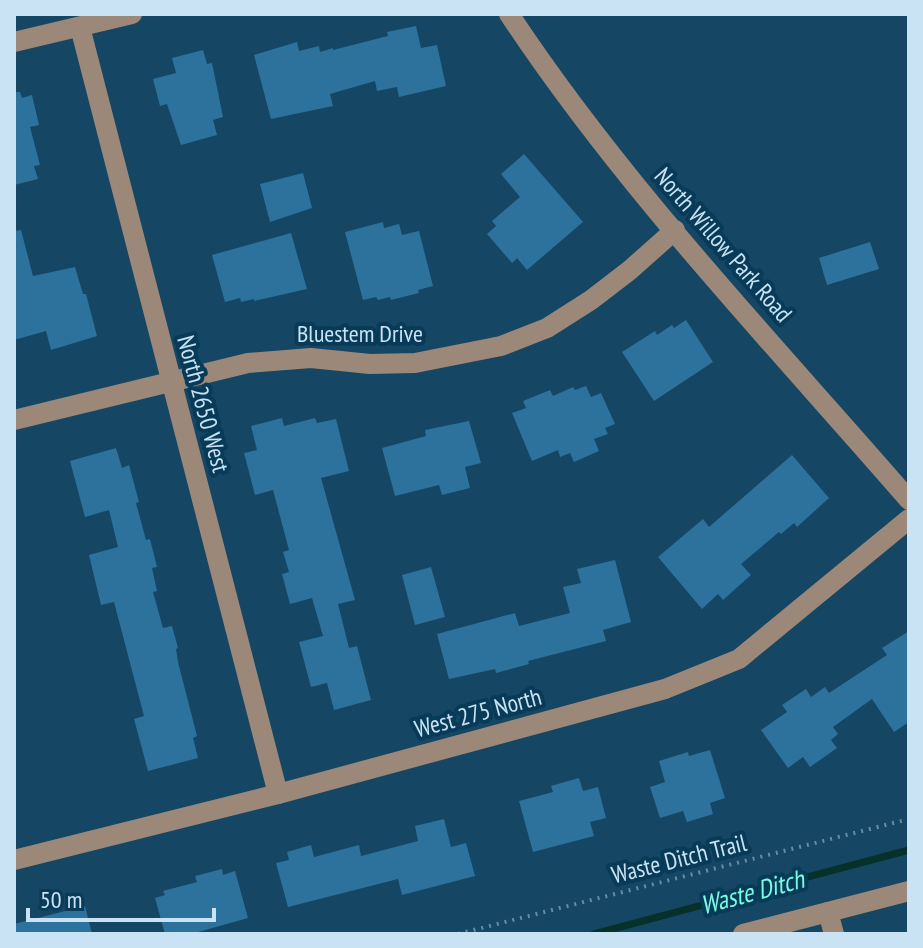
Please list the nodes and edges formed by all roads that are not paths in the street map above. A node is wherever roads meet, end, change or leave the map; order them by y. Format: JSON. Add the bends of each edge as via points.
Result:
{"nodes":[{"id":1,"x":132,"y":14,"type":"edge"},
{"id":2,"x":509,"y":14,"type":"edge"},
{"id":3,"x":80,"y":27,"type":"junction"},
{"id":4,"x":14,"y":42,"type":"edge"},
{"id":5,"x":675,"y":230,"type":"junction"},
{"id":6,"x":170,"y":381,"type":"junction"},
{"id":7,"x":14,"y":420,"type":"edge"},
{"id":8,"x":909,"y":500,"type":"edge"},
{"id":9,"x":909,"y":519,"type":"edge"},
{"id":10,"x":278,"y":794,"type":"junction"},
{"id":11,"x":14,"y":860,"type":"edge"},
{"id":12,"x":909,"y":891,"type":"edge"},
{"id":13,"x":828,"y":912,"type":"junction"},
{"id":14,"x":743,"y":934,"type":"edge"},
{"id":15,"x":834,"y":934,"type":"edge"}],
"edges":[{"from":1,"to":3,"type":"street"},
{"from":2,"to":5,"type":"street","name":"North Willow Park Road","via":[[592,129]]},
{"from":3,"to":4,"type":"street"},
{"from":3,"to":6,"type":"street","name":"North 2650 West"},
{"from":5,"to":6,"type":"street","name":"Bluestem Drive","via":[[591,300],[547,328],[501,346],[415,363],[311,358],[248,363]]},
{"from":5,"to":8,"type":"street","name":"North Willow Park Road"},
{"from":6,"to":7,"type":"street","name":"Bluestem Drive"},
{"from":6,"to":10,"type":"street","name":"North 2650 West"},
{"from":9,"to":10,"type":"street","name":"West 275 North","via":[[739,659],[665,689]]},
{"from":10,"to":11,"type":"street","name":"West 275 North"},
{"from":12,"to":13,"type":"street"},
{"from":13,"to":14,"type":"street"},
{"from":13,"to":15,"type":"street"}]}
